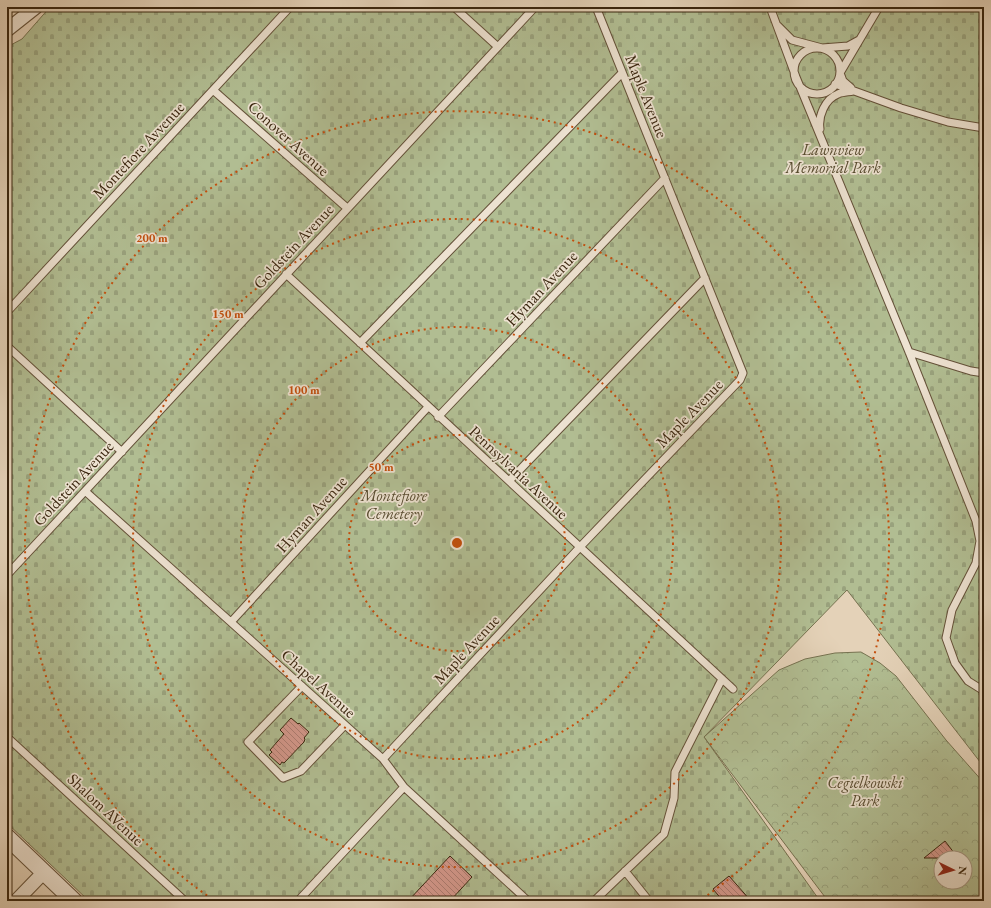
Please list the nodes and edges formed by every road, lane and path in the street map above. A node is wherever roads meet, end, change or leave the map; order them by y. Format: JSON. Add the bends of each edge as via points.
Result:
{"nodes":[{"id":1,"x":36,"y":7,"type":"edge"},
{"id":2,"x":290,"y":7,"type":"edge"},
{"id":3,"x":454,"y":7,"type":"edge"},
{"id":4,"x":535,"y":7,"type":"edge"},
{"id":5,"x":596,"y":7,"type":"edge"},
{"id":6,"x":770,"y":7,"type":"edge"},
{"id":7,"x":879,"y":7,"type":"edge"},
{"id":8,"x":776,"y":25,"type":"junction"},
{"id":9,"x":7,"y":30,"type":"edge"},
{"id":10,"x":859,"y":40,"type":"junction"},
{"id":11,"x":498,"y":47,"type":"junction"},
{"id":12,"x":822,"y":48,"type":"junction"},
{"id":13,"x":622,"y":73,"type":"junction"},
{"id":14,"x":840,"y":73,"type":"junction"},
{"id":15,"x":796,"y":77,"type":"junction"},
{"id":16,"x":835,"y":84,"type":"junction"},
{"id":17,"x":213,"y":90,"type":"junction"},
{"id":18,"x":853,"y":91,"type":"junction"},
{"id":19,"x":984,"y":128,"type":"edge"},
{"id":20,"x":821,"y":138,"type":"junction"},
{"id":21,"x":664,"y":178,"type":"junction"},
{"id":22,"x":347,"y":208,"type":"junction"},
{"id":23,"x":286,"y":274,"type":"junction"},
{"id":24,"x":705,"y":278,"type":"junction"},
{"id":25,"x":7,"y":312,"type":"edge"},
{"id":26,"x":360,"y":344,"type":"junction"},
{"id":27,"x":7,"y":346,"type":"edge"},
{"id":28,"x":909,"y":352,"type":"junction"},
{"id":29,"x":984,"y":373,"type":"edge"},
{"id":30,"x":428,"y":407,"type":"junction"},
{"id":31,"x":438,"y":417,"type":"junction"},
{"id":32,"x":122,"y":452,"type":"junction"},
{"id":33,"x":508,"y":482,"type":"junction"},
{"id":34,"x":85,"y":491,"type":"junction"},
{"id":35,"x":580,"y":547,"type":"junction"},
{"id":36,"x":7,"y":575,"type":"edge"},
{"id":37,"x":231,"y":622,"type":"junction"},
{"id":38,"x":722,"y":679,"type":"junction"},
{"id":39,"x":302,"y":686,"type":"junction"},
{"id":40,"x":733,"y":689,"type":"dead end"},
{"id":41,"x":984,"y":691,"type":"edge"},
{"id":42,"x":345,"y":725,"type":"junction"},
{"id":43,"x":7,"y":737,"type":"edge"},
{"id":44,"x":382,"y":759,"type":"junction"},
{"id":45,"x":404,"y":787,"type":"junction"},
{"id":46,"x":7,"y":837,"type":"edge"},
{"id":47,"x":625,"y":871,"type":"junction"},
{"id":48,"x":44,"y":872,"type":"junction"},
{"id":49,"x":16,"y":901,"type":"edge"},
{"id":50,"x":74,"y":901,"type":"edge"},
{"id":51,"x":186,"y":901,"type":"edge"},
{"id":52,"x":298,"y":901,"type":"edge"},
{"id":53,"x":528,"y":901,"type":"edge"},
{"id":54,"x":594,"y":901,"type":"edge"},
{"id":55,"x":649,"y":901,"type":"edge"}],
"edges":[{"from":1,"to":9,"type":"street"},
{"from":2,"to":17,"type":"lane","name":"Montefiore Avvenue"},
{"from":3,"to":11,"type":"lane"},
{"from":4,"to":11,"type":"lane","name":"Goldstein Avenue"},
{"from":5,"to":13,"type":"lane","name":"Maple Avenue"},
{"from":6,"to":8,"type":"lane"},
{"from":7,"to":10,"type":"lane"},
{"from":8,"to":12,"type":"lane","via":[[792,40]]},
{"from":8,"to":15,"type":"lane"},
{"from":10,"to":12,"type":"lane","via":[[848,46]]},
{"from":10,"to":14,"type":"lane"},
{"from":11,"to":22,"type":"lane","name":"Goldstein Avenue"},
{"from":12,"to":14,"type":"lane","via":[[837,58]]},
{"from":12,"to":15,"type":"lane","via":[[812,48],[800,55],[795,69]]},
{"from":13,"to":21,"type":"lane","name":"Maple Avenue"},
{"from":13,"to":26,"type":"lane"},
{"from":14,"to":16,"type":"lane"},
{"from":14,"to":18,"type":"lane","via":[[843,81]]},
{"from":15,"to":16,"type":"lane","via":[[804,90],[812,93],[820,94]]},
{"from":15,"to":20,"type":"lane"},
{"from":16,"to":18,"type":"lane"},
{"from":17,"to":22,"type":"lane","name":"Conover Avenue"},
{"from":17,"to":25,"type":"lane","name":"Montefiore Avvenue"},
{"from":18,"to":19,"type":"lane","via":[[948,122]]},
{"from":18,"to":20,"type":"lane","via":[[836,94],[826,104],[819,121]]},
{"from":20,"to":28,"type":"lane"},
{"from":21,"to":24,"type":"lane","name":"Maple Avenue"},
{"from":21,"to":31,"type":"lane","name":"Hyman Avenue"},
{"from":22,"to":23,"type":"lane","name":"Goldstein Avenue"},
{"from":23,"to":26,"type":"lane","name":"Pennsylvania Avenue"},
{"from":23,"to":32,"type":"lane","name":"Goldstein Avenue"},
{"from":24,"to":33,"type":"lane"},
{"from":24,"to":35,"type":"lane","name":"Maple Avenue","via":[[743,372],[740,380]]},
{"from":26,"to":30,"type":"lane","name":"Pennsylvania Avenue"},
{"from":27,"to":32,"type":"lane"},
{"from":28,"to":29,"type":"lane"},
{"from":28,"to":41,"type":"lane","via":[[976,521],[980,541],[976,562],[952,610],[946,638],[955,663],[968,681]]},
{"from":30,"to":31,"type":"lane","name":"Pennsylvania Avenue"},
{"from":30,"to":37,"type":"lane","name":"Hyman Avenue"},
{"from":31,"to":33,"type":"lane","name":"Pennsylvania Avenue"},
{"from":32,"to":34,"type":"lane","name":"Goldstein Avenue"},
{"from":33,"to":35,"type":"lane","name":"Pennsylvania Avenue"},
{"from":34,"to":36,"type":"lane","name":"Goldstein Avenue"},
{"from":34,"to":37,"type":"lane","name":"Chapel Avenue"},
{"from":35,"to":38,"type":"lane","name":"Pennsylvania Avenue"},
{"from":35,"to":44,"type":"lane","name":"Maple Avenue"},
{"from":37,"to":39,"type":"lane","name":"Chapel Avenue"},
{"from":38,"to":40,"type":"lane","name":"Pennsylvania Avenue"},
{"from":38,"to":47,"type":"lane","via":[[675,772],[674,798],[664,834]]},
{"from":39,"to":42,"type":"lane","name":"Chapel Avenue"},
{"from":39,"to":42,"type":"lane","via":[[248,742],[283,778],[301,771]]},
{"from":42,"to":44,"type":"lane","name":"Chapel Avenue"},
{"from":43,"to":51,"type":"lane","name":"Shalom AVenue"},
{"from":44,"to":45,"type":"lane","name":"Chapel Avenue"},
{"from":45,"to":52,"type":"lane"},
{"from":45,"to":53,"type":"lane","name":"Chapel Avenue"},
{"from":46,"to":48,"type":"street"},
{"from":47,"to":54,"type":"lane"},
{"from":47,"to":55,"type":"lane"},
{"from":48,"to":49,"type":"street"},
{"from":48,"to":50,"type":"street"}]}
